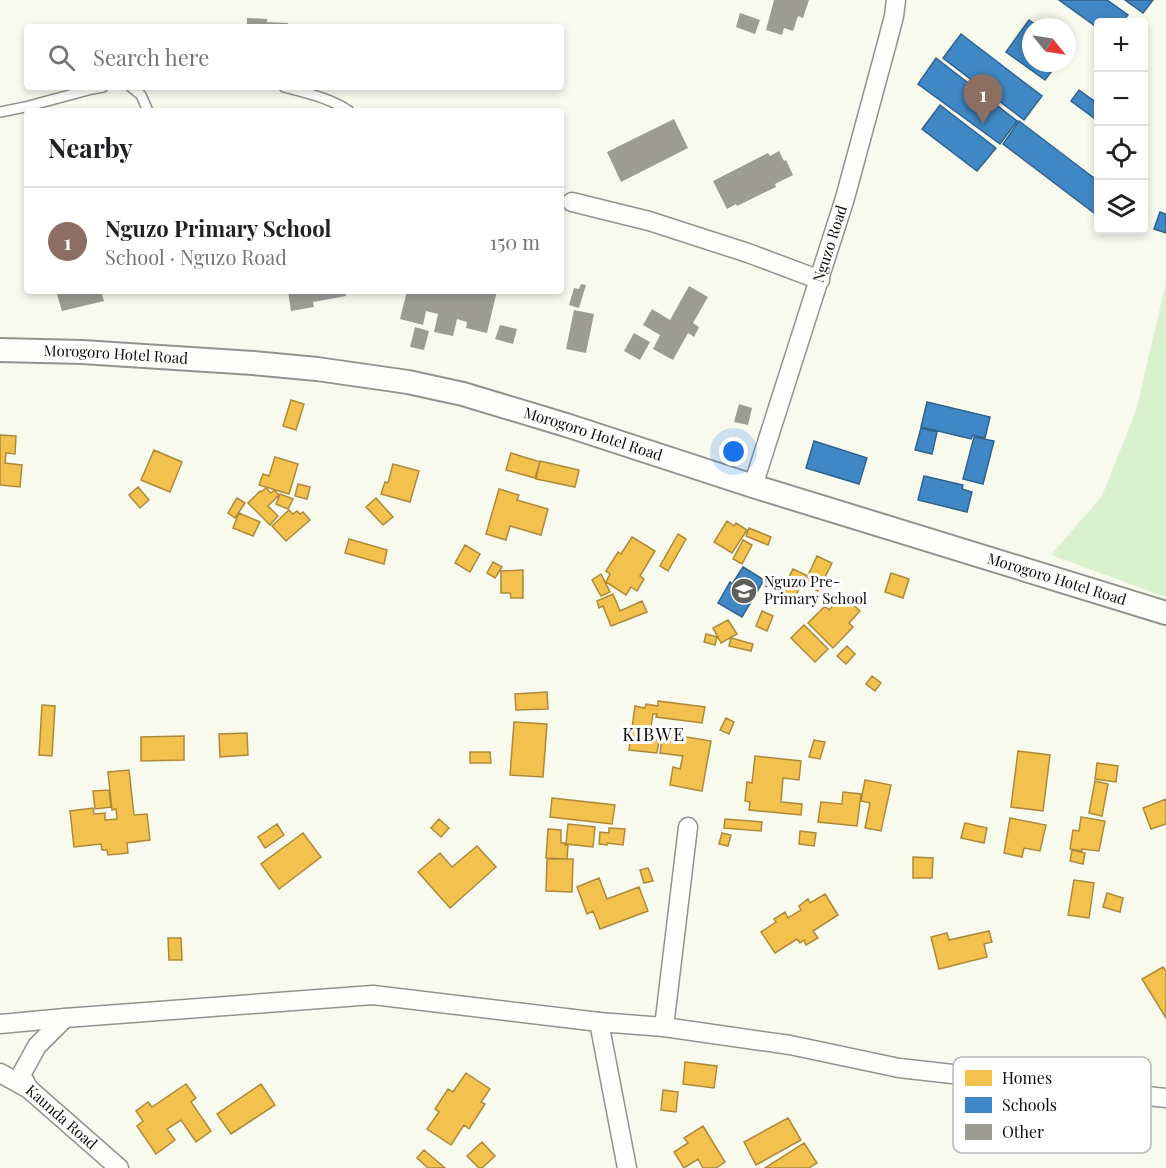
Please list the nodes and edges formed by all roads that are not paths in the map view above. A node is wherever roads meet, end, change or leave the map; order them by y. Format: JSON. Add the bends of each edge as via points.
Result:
{"nodes":[{"id":1,"x":896,"y":0,"type":"edge"},
{"id":2,"x":88,"y":90,"type":"edge"},
{"id":3,"x":135,"y":90,"type":"edge"},
{"id":4,"x":294,"y":90,"type":"edge"},
{"id":5,"x":147,"y":108,"type":"edge"},
{"id":6,"x":343,"y":108,"type":"edge"},
{"id":7,"x":0,"y":111,"type":"edge"},
{"id":8,"x":572,"y":202,"type":"dead end"},
{"id":9,"x":819,"y":280,"type":"junction"},
{"id":10,"x":0,"y":350,"type":"edge"},
{"id":11,"x":753,"y":486,"type":"junction"},
{"id":12,"x":1166,"y":613,"type":"edge"},
{"id":13,"x":688,"y":827,"type":"dead end"},
{"id":14,"x":65,"y":1018,"type":"junction"},
{"id":15,"x":599,"y":1022,"type":"junction"},
{"id":16,"x":0,"y":1024,"type":"edge"},
{"id":17,"x":664,"y":1027,"type":"junction"},
{"id":18,"x":0,"y":1073,"type":"edge"},
{"id":19,"x":953,"y":1074,"type":"edge"},
{"id":20,"x":29,"y":1089,"type":"junction"},
{"id":21,"x":1151,"y":1096,"type":"edge"},
{"id":22,"x":1166,"y":1098,"type":"edge"},
{"id":23,"x":119,"y":1168,"type":"edge"},
{"id":24,"x":627,"y":1168,"type":"edge"}],
"edges":[{"from":1,"to":9,"type":"street","name":"Nguzo Road","via":[[845,198]]},
{"from":2,"to":7,"type":"lane"},
{"from":3,"to":5,"type":"lane"},
{"from":4,"to":6,"type":"lane"},
{"from":8,"to":9,"type":"street","via":[[660,225]]},
{"from":9,"to":11,"type":"street","name":"Nguzo Road"},
{"from":10,"to":11,"type":"street","name":"Morogoro Hotel Road","via":[[253,363],[408,382],[566,425]]},
{"from":11,"to":12,"type":"street","name":"Morogoro Hotel Road"},
{"from":13,"to":17,"type":"street"},
{"from":14,"to":15,"type":"street","via":[[373,995]]},
{"from":14,"to":16,"type":"street"},
{"from":14,"to":20,"type":"street","via":[[37,1046],[26,1064],[21,1075]]},
{"from":15,"to":17,"type":"street"},
{"from":15,"to":24,"type":"street"},
{"from":17,"to":19,"type":"street"},
{"from":18,"to":20,"type":"street","name":"Kaunda Road"},
{"from":20,"to":23,"type":"street","name":"Kaunda Road"},
{"from":21,"to":22,"type":"street"}]}
